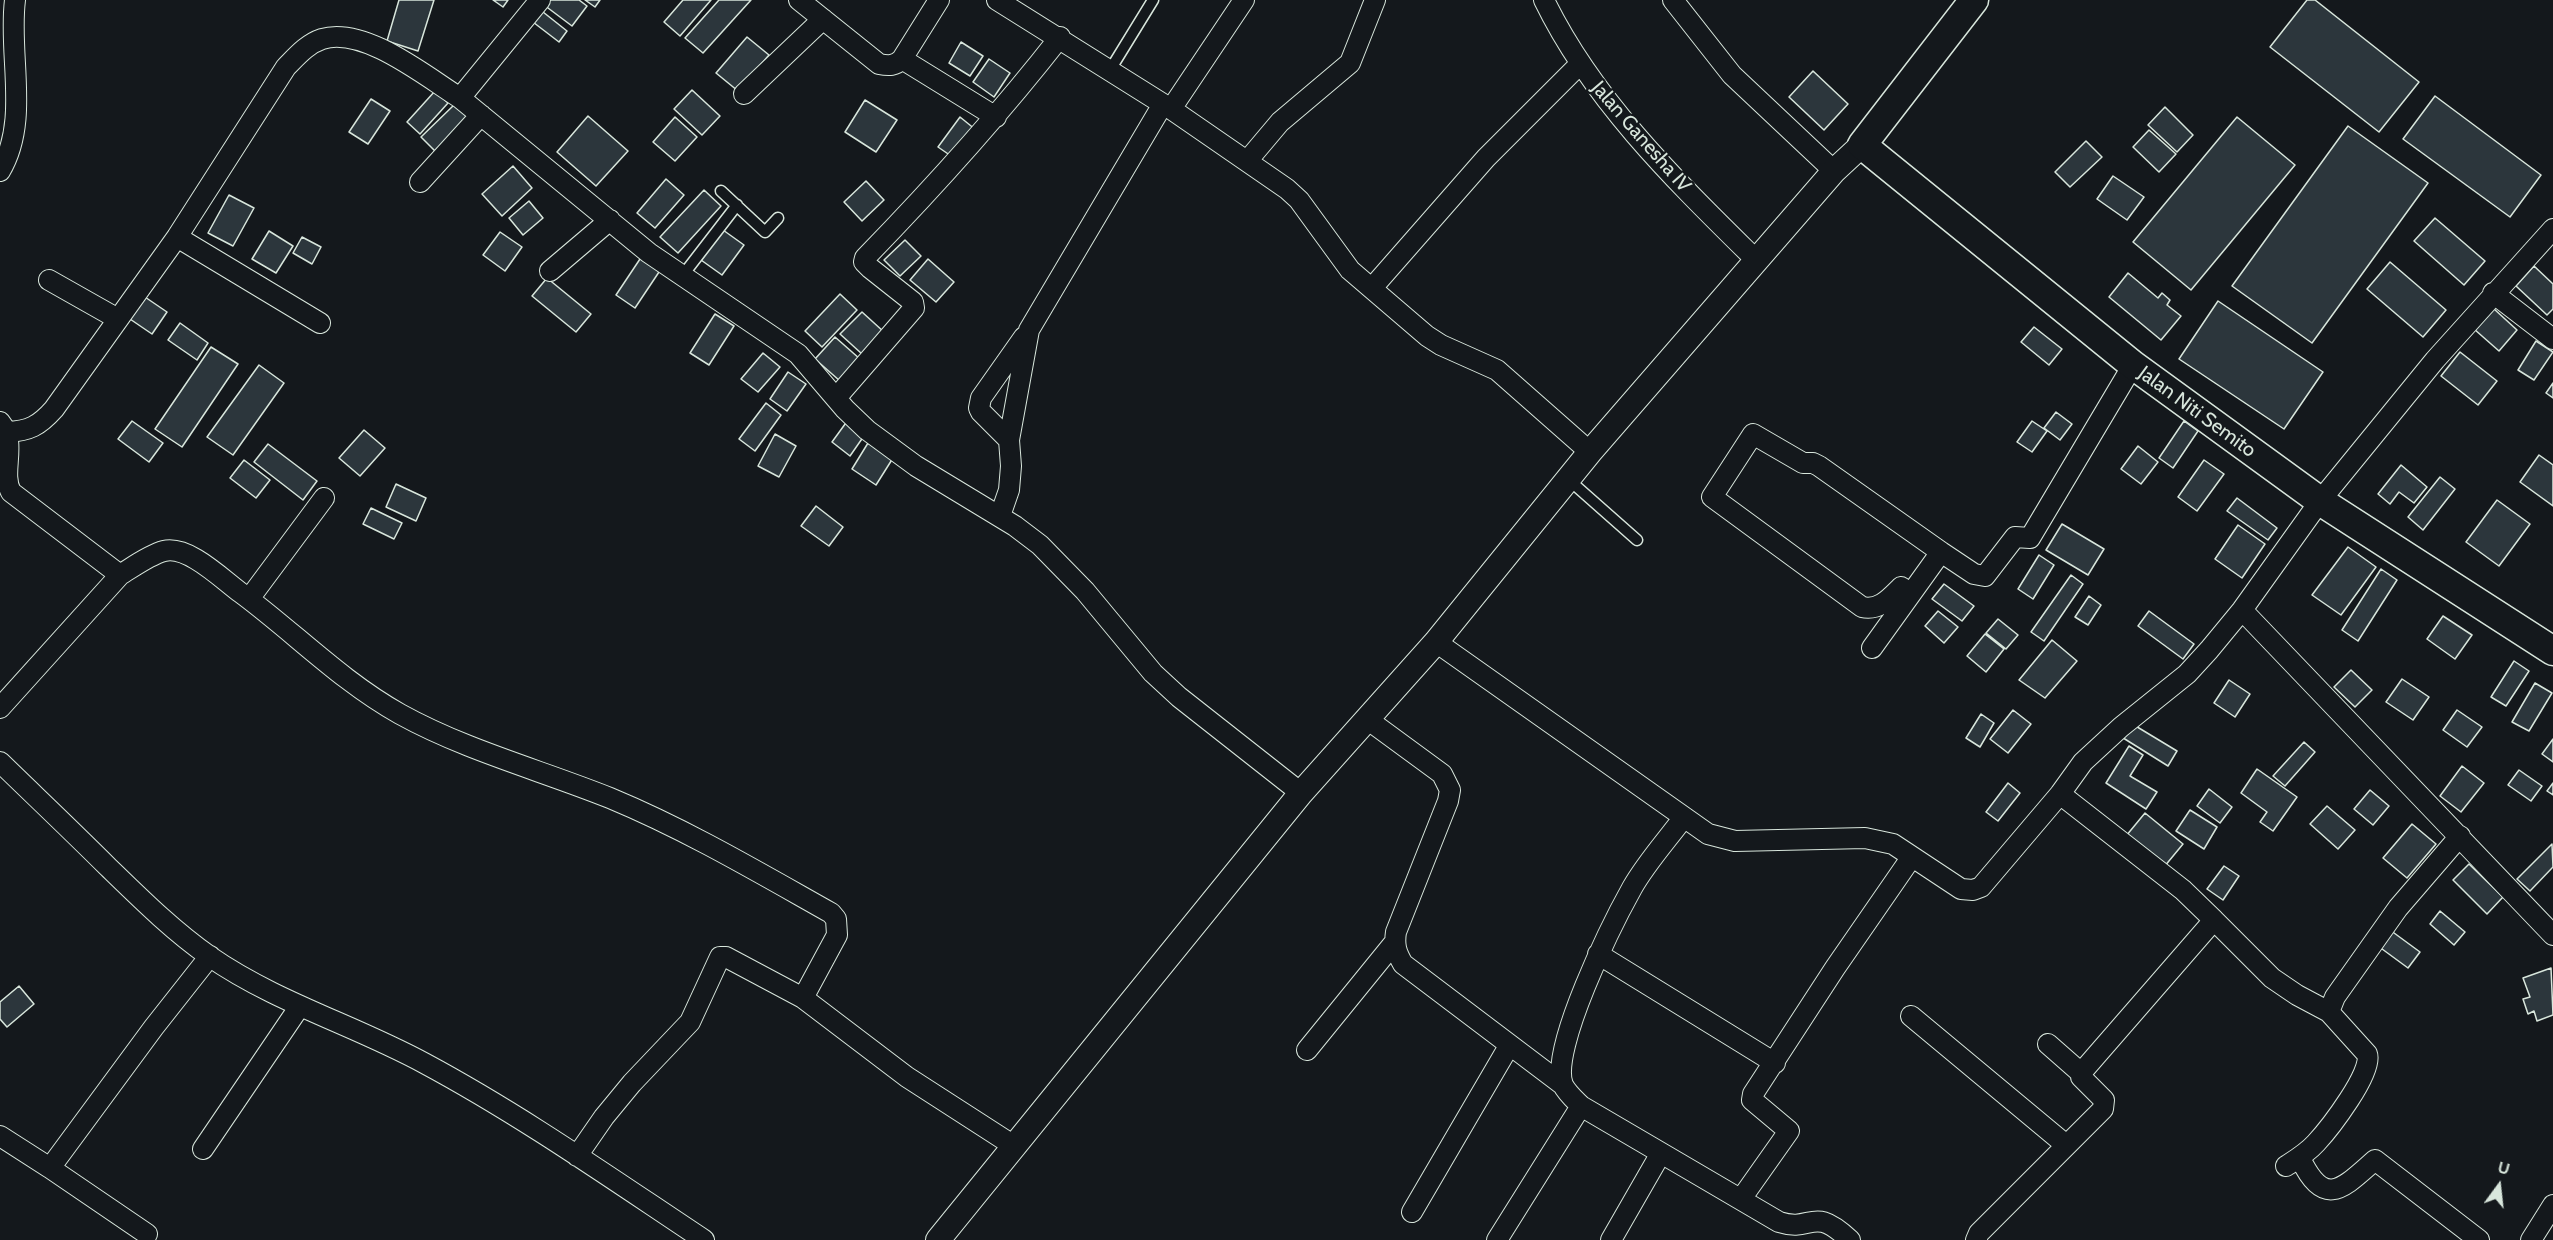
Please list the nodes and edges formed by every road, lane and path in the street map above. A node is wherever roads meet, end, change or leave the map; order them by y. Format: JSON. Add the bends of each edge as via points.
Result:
{"nodes":[{"id":1,"x":15,"y":0,"type":"edge"},
{"id":2,"x":540,"y":0,"type":"edge"},
{"id":3,"x":799,"y":0,"type":"edge"},
{"id":4,"x":939,"y":0,"type":"edge"},
{"id":5,"x":997,"y":0,"type":"edge"},
{"id":6,"x":1153,"y":0,"type":"edge"},
{"id":7,"x":1244,"y":0,"type":"edge"},
{"id":8,"x":1375,"y":0,"type":"edge"},
{"id":9,"x":1544,"y":0,"type":"edge"},
{"id":10,"x":1673,"y":0,"type":"edge"},
{"id":11,"x":1974,"y":0,"type":"edge"},
{"id":12,"x":823,"y":19,"type":"junction"},
{"id":13,"x":1060,"y":37,"type":"junction"},
{"id":14,"x":902,"y":59,"type":"junction"},
{"id":15,"x":1580,"y":64,"type":"junction"},
{"id":16,"x":1110,"y":70,"type":"junction"},
{"id":17,"x":744,"y":94,"type":"dead end"},
{"id":18,"x":460,"y":98,"type":"junction"},
{"id":19,"x":1167,"y":107,"type":"junction"},
{"id":20,"x":481,"y":115,"type":"junction"},
{"id":21,"x":996,"y":117,"type":"junction"},
{"id":22,"x":1862,"y":145,"type":"junction"},
{"id":23,"x":1248,"y":160,"type":"junction"},
{"id":24,"x":0,"y":171,"type":"edge"},
{"id":25,"x":1834,"y":171,"type":"junction"},
{"id":26,"x":420,"y":182,"type":"dead end"},
{"id":27,"x":721,"y":191,"type":"dead end"},
{"id":28,"x":737,"y":206,"type":"junction"},
{"id":29,"x":778,"y":218,"type":"dead end"},
{"id":30,"x":610,"y":220,"type":"junction"},
{"id":31,"x":2553,"y":228,"type":"edge"},
{"id":32,"x":177,"y":237,"type":"junction"},
{"id":33,"x":1756,"y":260,"type":"junction"},
{"id":34,"x":550,"y":271,"type":"dead end"},
{"id":35,"x":683,"y":275,"type":"junction"},
{"id":36,"x":49,"y":280,"type":"dead end"},
{"id":37,"x":1372,"y":288,"type":"junction"},
{"id":38,"x":2493,"y":293,"type":"junction"},
{"id":39,"x":118,"y":319,"type":"junction"},
{"id":40,"x":320,"y":323,"type":"dead end"},
{"id":41,"x":1029,"y":330,"type":"junction"},
{"id":42,"x":2553,"y":339,"type":"edge"},
{"id":43,"x":2133,"y":365,"type":"junction"},
{"id":44,"x":836,"y":398,"type":"junction"},
{"id":45,"x":4,"y":427,"type":"edge"},
{"id":46,"x":1009,"y":440,"type":"junction"},
{"id":47,"x":1590,"y":452,"type":"junction"},
{"id":48,"x":1568,"y":478,"type":"junction"},
{"id":49,"x":324,"y":498,"type":"dead end"},
{"id":50,"x":2320,"y":501,"type":"junction"},
{"id":51,"x":1000,"y":516,"type":"junction"},
{"id":52,"x":1636,"y":540,"type":"dead end"},
{"id":53,"x":1941,"y":552,"type":"junction"},
{"id":54,"x":120,"y":575,"type":"junction"},
{"id":55,"x":1911,"y":594,"type":"junction"},
{"id":56,"x":249,"y":599,"type":"junction"},
{"id":57,"x":2242,"y":610,"type":"junction"},
{"id":58,"x":1436,"y":642,"type":"junction"},
{"id":59,"x":1872,"y":648,"type":"dead end"},
{"id":60,"x":2553,"y":651,"type":"edge"},
{"id":61,"x":0,"y":708,"type":"edge"},
{"id":62,"x":1367,"y":719,"type":"junction"},
{"id":63,"x":0,"y":762,"type":"edge"},
{"id":64,"x":1301,"y":793,"type":"junction"},
{"id":65,"x":2060,"y":794,"type":"junction"},
{"id":66,"x":1684,"y":817,"type":"junction"},
{"id":67,"x":2460,"y":836,"type":"junction"},
{"id":68,"x":1911,"y":858,"type":"junction"},
{"id":69,"x":2214,"y":920,"type":"junction"},
{"id":70,"x":2553,"y":935,"type":"edge"},
{"id":71,"x":1394,"y":943,"type":"junction"},
{"id":72,"x":1598,"y":954,"type":"junction"},
{"id":73,"x":210,"y":956,"type":"junction"},
{"id":74,"x":803,"y":998,"type":"junction"},
{"id":75,"x":300,"y":1006,"type":"junction"},
{"id":76,"x":2328,"y":1012,"type":"junction"},
{"id":77,"x":1911,"y":1016,"type":"dead end"},
{"id":78,"x":2048,"y":1044,"type":"dead end"},
{"id":79,"x":1509,"y":1046,"type":"junction"},
{"id":80,"x":1307,"y":1050,"type":"dead end"},
{"id":81,"x":1774,"y":1063,"type":"junction"},
{"id":82,"x":2081,"y":1073,"type":"junction"},
{"id":83,"x":1563,"y":1085,"type":"junction"},
{"id":84,"x":1581,"y":1106,"type":"junction"},
{"id":85,"x":0,"y":1136,"type":"edge"},
{"id":86,"x":2066,"y":1145,"type":"junction"},
{"id":87,"x":1014,"y":1146,"type":"junction"},
{"id":88,"x":203,"y":1149,"type":"dead end"},
{"id":89,"x":1661,"y":1153,"type":"junction"},
{"id":90,"x":577,"y":1156,"type":"junction"},
{"id":91,"x":50,"y":1168,"type":"junction"},
{"id":92,"x":1741,"y":1199,"type":"junction"},
{"id":93,"x":1412,"y":1212,"type":"dead end"},
{"id":94,"x":2551,"y":1212,"type":"edge"},
{"id":95,"x":147,"y":1234,"type":"dead end"},
{"id":96,"x":704,"y":1240,"type":"edge"},
{"id":97,"x":938,"y":1240,"type":"edge"},
{"id":98,"x":1497,"y":1240,"type":"edge"},
{"id":99,"x":1611,"y":1240,"type":"edge"},
{"id":100,"x":1850,"y":1240,"type":"edge"},
{"id":101,"x":1976,"y":1240,"type":"edge"},
{"id":102,"x":2479,"y":1240,"type":"edge"},
{"id":103,"x":2531,"y":1240,"type":"edge"}],
"edges":[{"from":1,"to":24,"type":"street","via":[[15,127]]},
{"from":2,"to":18,"type":"street"},
{"from":3,"to":12,"type":"street"},
{"from":4,"to":14,"type":"street"},
{"from":5,"to":13,"type":"street"},
{"from":6,"to":16,"type":"lane"},
{"from":7,"to":19,"type":"street"},
{"from":8,"to":23,"type":"street","via":[[1350,63],[1280,122]]},
{"from":9,"to":15,"type":"street","name":"Jalan Ganesha IV"},
{"from":10,"to":25,"type":"street","via":[[1732,75]]},
{"from":11,"to":22,"type":"main road"},
{"from":12,"to":14,"type":"street","via":[[879,64],[896,65]]},
{"from":12,"to":17,"type":"street"},
{"from":13,"to":16,"type":"street"},
{"from":13,"to":21,"type":"street"},
{"from":14,"to":21,"type":"street"},
{"from":15,"to":33,"type":"street","name":"Jalan Ganesha IV","via":[[1688,193]]},
{"from":15,"to":37,"type":"street","via":[[1486,158]]},
{"from":16,"to":19,"type":"street"},
{"from":18,"to":20,"type":"street"},
{"from":18,"to":32,"type":"street","via":[[377,46],[339,36],[321,40],[302,50],[286,67]]},
{"from":19,"to":23,"type":"street"},
{"from":19,"to":41,"type":"street"},
{"from":20,"to":26,"type":"street"},
{"from":20,"to":30,"type":"street"},
{"from":21,"to":44,"type":"street","via":[[865,258],[864,262],[913,302],[914,308]]},
{"from":22,"to":25,"type":"street"},
{"from":22,"to":43,"type":"main road","name":"Jalan Niti Semito"},
{"from":23,"to":37,"type":"street","via":[[1299,200],[1350,270]]},
{"from":25,"to":33,"type":"street"},
{"from":27,"to":28,"type":"lane"},
{"from":28,"to":29,"type":"lane","via":[[765,232]]},
{"from":28,"to":35,"type":"lane"},
{"from":30,"to":34,"type":"street"},
{"from":30,"to":35,"type":"street"},
{"from":31,"to":38,"type":"street"},
{"from":32,"to":39,"type":"street"},
{"from":32,"to":40,"type":"street"},
{"from":33,"to":47,"type":"street"},
{"from":35,"to":44,"type":"street","via":[[798,354]]},
{"from":36,"to":39,"type":"street"},
{"from":37,"to":47,"type":"street","via":[[1427,336],[1497,370]]},
{"from":38,"to":42,"type":"street"},
{"from":38,"to":50,"type":"street"},
{"from":39,"to":45,"type":"street","via":[[41,423],[31,429]]},
{"from":41,"to":46,"type":"street"},
{"from":41,"to":46,"type":"street","via":[[981,398],[979,408]]},
{"from":43,"to":50,"type":"main road","name":"Jalan Niti Semito"},
{"from":43,"to":53,"type":"street","via":[[2030,538],[2015,537],[1984,576],[1974,574]]},
{"from":44,"to":51,"type":"street","via":[[867,430],[895,451]]},
{"from":45,"to":54,"type":"street","via":[[4,485]]},
{"from":46,"to":51,"type":"street","via":[[1010,482]]},
{"from":47,"to":48,"type":"street"},
{"from":48,"to":52,"type":"lane"},
{"from":48,"to":58,"type":"street"},
{"from":49,"to":56,"type":"street"},
{"from":50,"to":57,"type":"street"},
{"from":50,"to":60,"type":"main road","name":"Jalan Niti Semito"},
{"from":51,"to":64,"type":"street","via":[[1040,544],[1063,567],[1145,664],[1179,697]]},
{"from":53,"to":55,"type":"street"},
{"from":53,"to":55,"type":"street","via":[[1820,466],[1803,463],[1753,434],[1712,497],[1862,608],[1875,608],[1901,586]]},
{"from":54,"to":56,"type":"street","via":[[172,550],[192,556]]},
{"from":54,"to":61,"type":"street"},
{"from":55,"to":59,"type":"street"},
{"from":56,"to":74,"type":"street","via":[[358,688],[400,714],[483,752],[579,786],[666,823],[831,913],[836,919],[837,935]]},
{"from":57,"to":65,"type":"street","via":[[2187,674],[2083,762]]},
{"from":57,"to":67,"type":"street"},
{"from":58,"to":62,"type":"street"},
{"from":58,"to":66,"type":"street"},
{"from":62,"to":64,"type":"street"},
{"from":62,"to":71,"type":"street","via":[[1442,774],[1450,790]]},
{"from":63,"to":73,"type":"street","via":[[158,915]]},
{"from":64,"to":87,"type":"street"},
{"from":65,"to":68,"type":"street","via":[[1981,887],[1961,889]]},
{"from":65,"to":69,"type":"street","via":[[2183,890]]},
{"from":66,"to":68,"type":"street","via":[[1722,839],[1752,842],[1864,838],[1893,844]]},
{"from":66,"to":72,"type":"street","via":[[1633,885]]},
{"from":67,"to":70,"type":"street"},
{"from":67,"to":76,"type":"street","via":[[2398,908]]},
{"from":68,"to":81,"type":"street"},
{"from":69,"to":76,"type":"street","via":[[2272,978]]},
{"from":69,"to":82,"type":"street"},
{"from":71,"to":79,"type":"street","via":[[1403,964]]},
{"from":71,"to":80,"type":"street"},
{"from":72,"to":81,"type":"street"},
{"from":72,"to":83,"type":"street","via":[[1563,1051]]},
{"from":73,"to":75,"type":"street"},
{"from":73,"to":91,"type":"street"},
{"from":74,"to":87,"type":"street","via":[[907,1077]]},
{"from":74,"to":90,"type":"street","via":[[720,957],[690,1022],[632,1083]]},
{"from":75,"to":88,"type":"street"},
{"from":75,"to":90,"type":"street","via":[[400,1050]]},
{"from":76,"to":102,"type":"street","via":[[2367,1054],[2369,1063],[2358,1086],[2316,1143],[2293,1162],[2315,1182],[2332,1190],[2345,1187],[2375,1160]]},
{"from":77,"to":86,"type":"street"},
{"from":78,"to":82,"type":"street"},
{"from":79,"to":83,"type":"street"},
{"from":79,"to":93,"type":"street"},
{"from":81,"to":92,"type":"street","via":[[1752,1100],[1789,1131]]},
{"from":82,"to":86,"type":"street","via":[[2105,1104]]},
{"from":83,"to":84,"type":"street"},
{"from":84,"to":89,"type":"street"},
{"from":84,"to":98,"type":"street"},
{"from":85,"to":91,"type":"street"},
{"from":86,"to":101,"type":"street"},
{"from":87,"to":97,"type":"street"},
{"from":89,"to":92,"type":"street"},
{"from":89,"to":99,"type":"street"},
{"from":90,"to":96,"type":"street"},
{"from":91,"to":95,"type":"street"},
{"from":92,"to":100,"type":"street","via":[[1786,1224],[1828,1222]]},
{"from":94,"to":103,"type":"street"}]}
